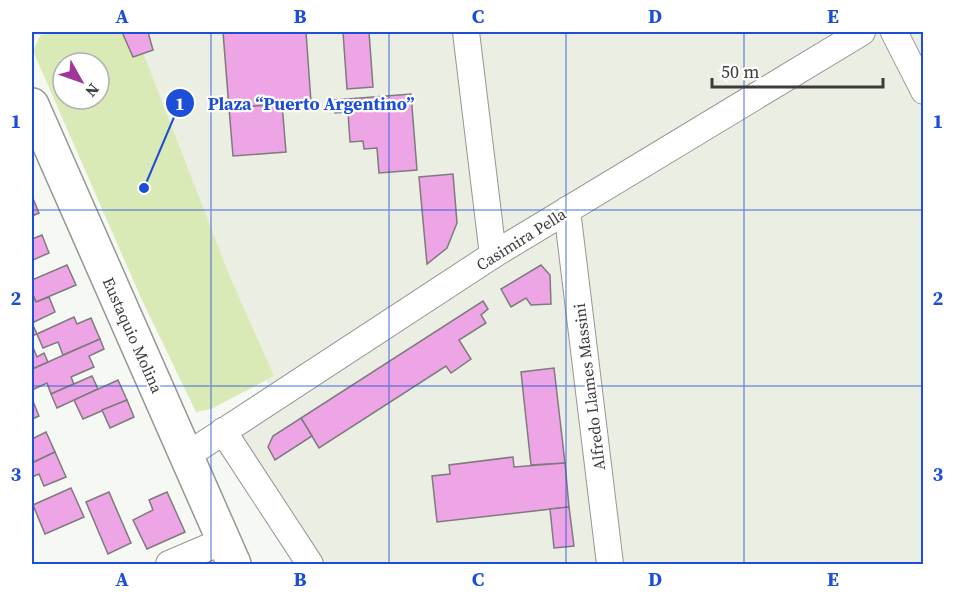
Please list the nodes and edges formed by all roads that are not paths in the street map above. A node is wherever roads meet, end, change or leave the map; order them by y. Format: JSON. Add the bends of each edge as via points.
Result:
{"nodes":[{"id":1,"x":466,"y":32,"type":"edge"},
{"id":2,"x":862,"y":32,"type":"edge"},
{"id":3,"x":894,"y":32,"type":"edge"},
{"id":4,"x":924,"y":91,"type":"edge"},
{"id":5,"x":32,"y":105,"type":"edge"},
{"id":6,"x":567,"y":210,"type":"junction"},
{"id":7,"x":493,"y":255,"type":"junction"},
{"id":8,"x":223,"y":431,"type":"junction"},
{"id":9,"x":186,"y":456,"type":"junction"},
{"id":10,"x":228,"y":553,"type":"edge"},
{"id":11,"x":169,"y":564,"type":"edge"},
{"id":12,"x":310,"y":564,"type":"edge"},
{"id":13,"x":610,"y":564,"type":"edge"}],
"edges":[{"from":1,"to":7,"type":"street"},
{"from":2,"to":6,"type":"street","name":"Casimira Pella"},
{"from":3,"to":4,"type":"street"},
{"from":5,"to":9,"type":"main road","name":"Eustaquio Molina"},
{"from":6,"to":7,"type":"street","name":"Casimira Pella"},
{"from":6,"to":13,"type":"street","name":"Alfredo Llames Massini"},
{"from":7,"to":8,"type":"street","name":"Casimira Pella"},
{"from":8,"to":9,"type":"street","name":"Casimira Pella"},
{"from":8,"to":12,"type":"street"},
{"from":9,"to":10,"type":"main road","name":"Eustaquio Molina"},
{"from":10,"to":11,"type":"street"}]}
